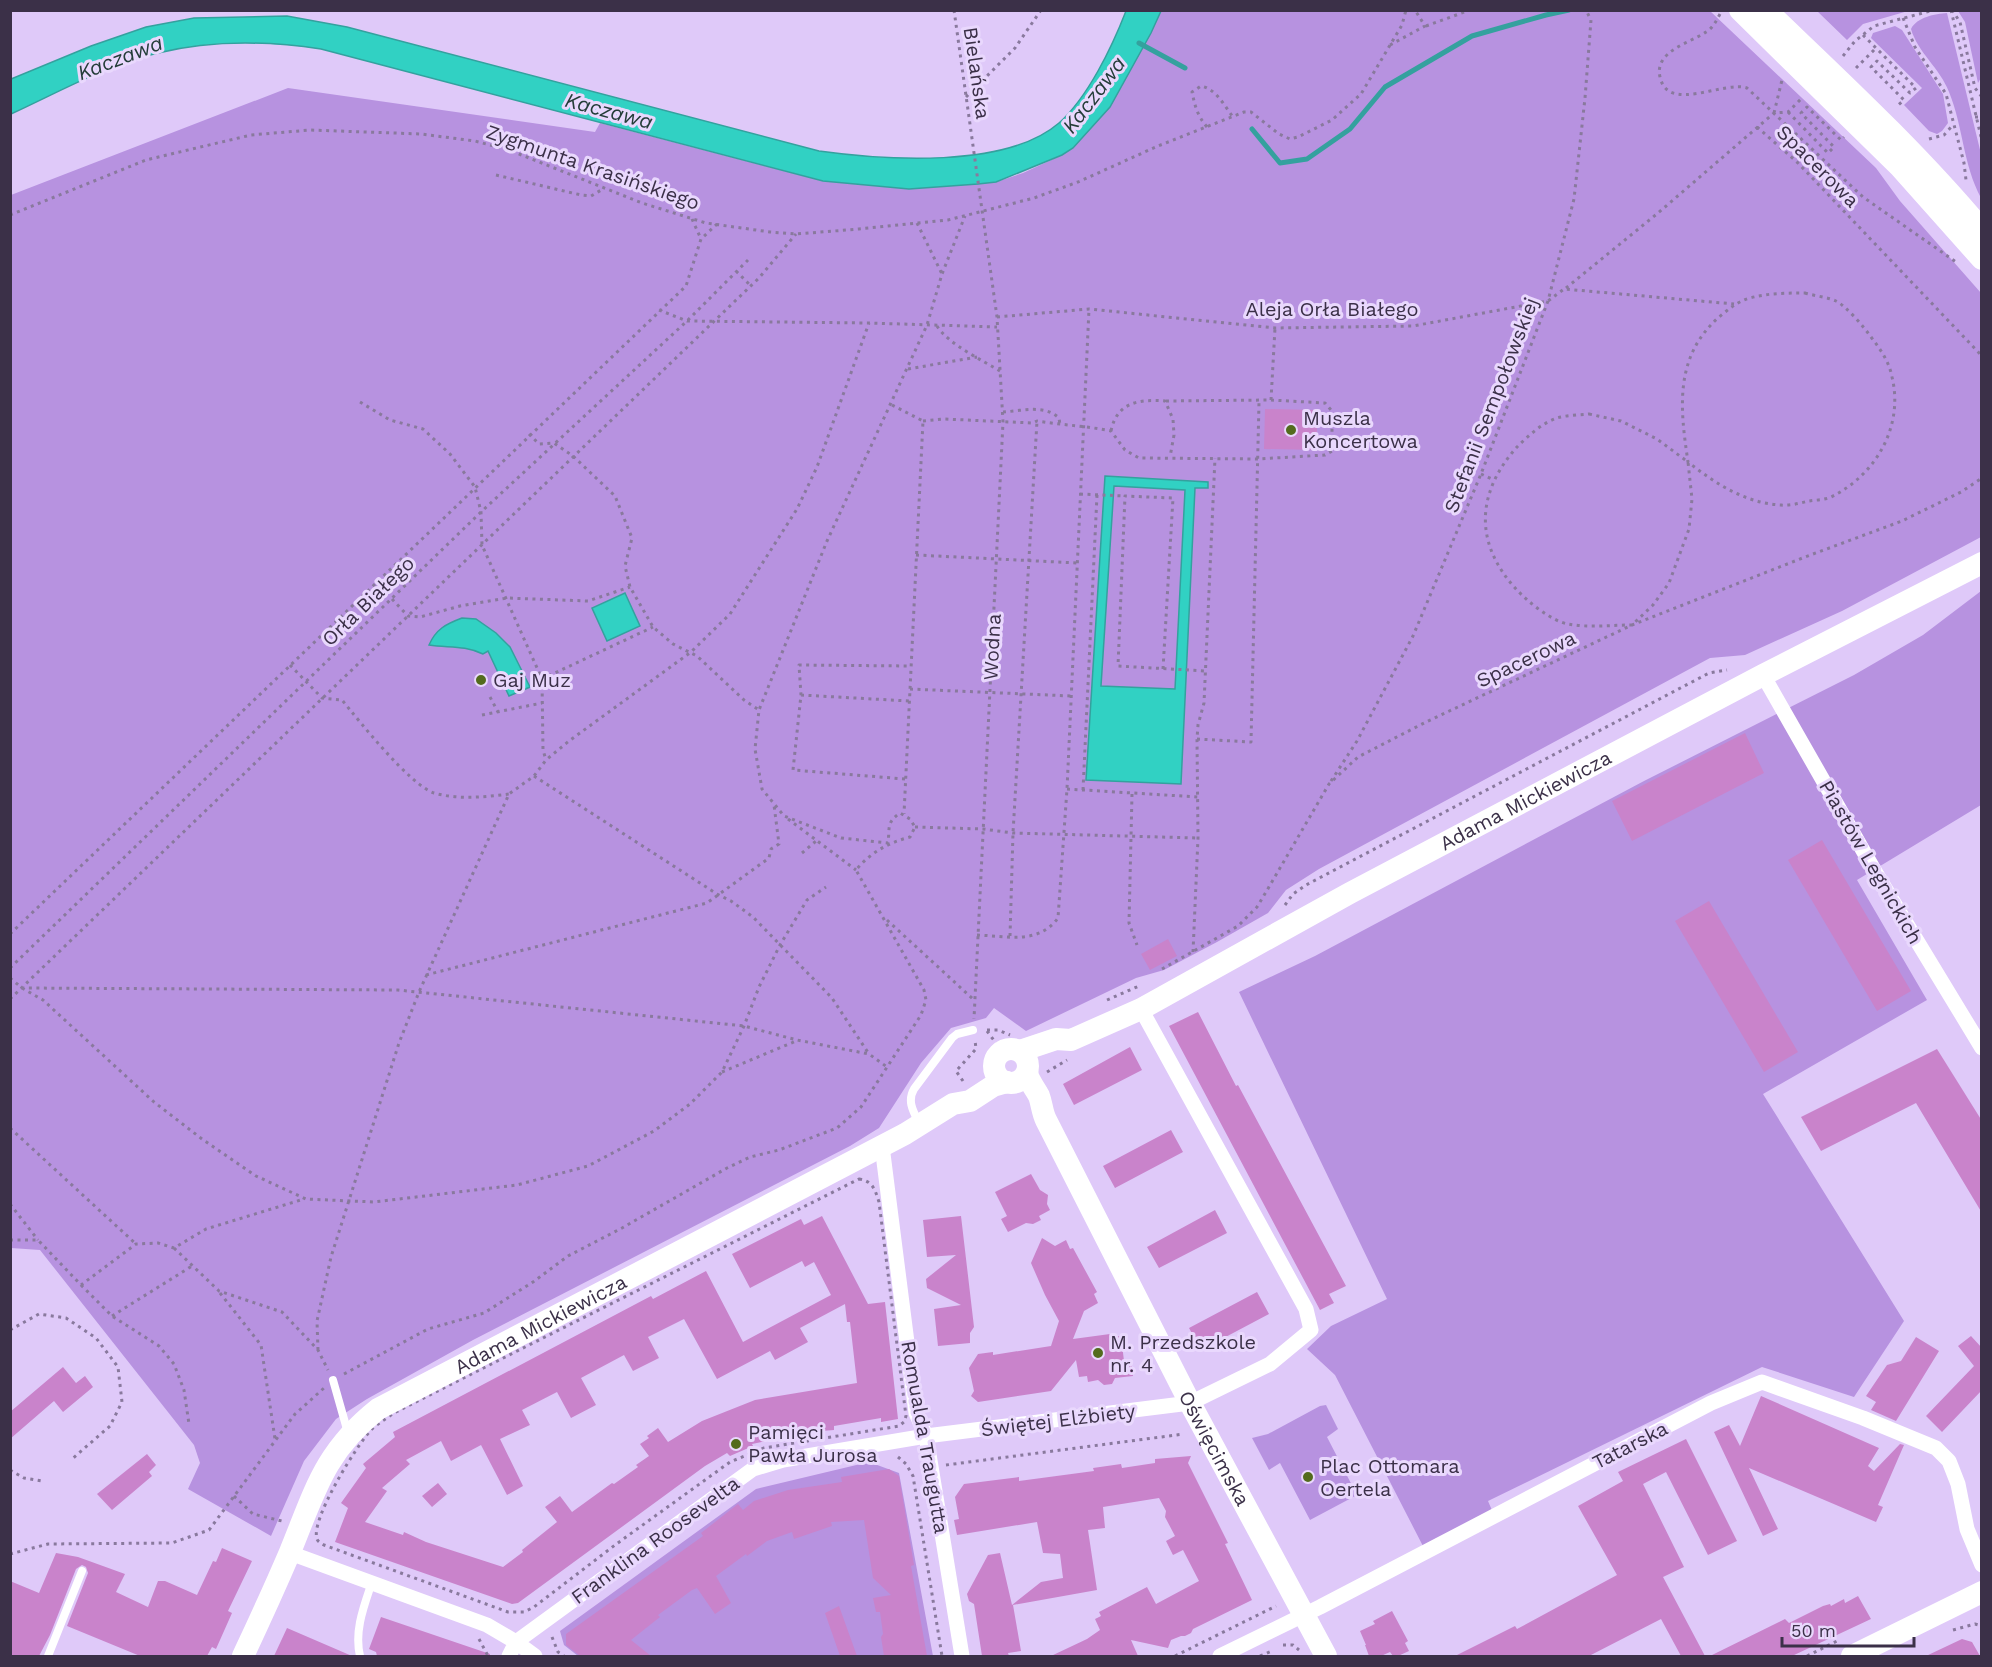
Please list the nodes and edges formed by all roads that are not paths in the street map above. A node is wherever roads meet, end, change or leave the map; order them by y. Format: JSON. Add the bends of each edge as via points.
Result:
{"nodes":[{"id":1,"x":1766,"y":10,"type":"edge"},
{"id":2,"x":1731,"y":12,"type":"edge"},
{"id":3,"x":1812,"y":67,"type":"junction"},
{"id":4,"x":1839,"y":79,"type":"junction"},
{"id":5,"x":1982,"y":230,"type":"edge"},
{"id":6,"x":1982,"y":259,"type":"edge"},
{"id":7,"x":1982,"y":563,"type":"edge"},
{"id":8,"x":1763,"y":675,"type":"junction"},
{"id":9,"x":1141,"y":1009,"type":"junction"},
{"id":10,"x":973,"y":1030,"type":"road end"},
{"id":11,"x":1982,"y":1048,"type":"edge"},
{"id":12,"x":1017,"y":1069,"type":"junction"},
{"id":13,"x":953,"y":1104,"type":"junction"},
{"id":14,"x":920,"y":1125,"type":"junction"},
{"id":15,"x":882,"y":1146,"type":"junction"},
{"id":16,"x":333,"y":1380,"type":"road end"},
{"id":17,"x":1190,"y":1403,"type":"junction"},
{"id":18,"x":348,"y":1435,"type":"junction"},
{"id":19,"x":926,"y":1436,"type":"junction"},
{"id":20,"x":290,"y":1553,"type":"junction"},
{"id":21,"x":1982,"y":1565,"type":"edge"},
{"id":22,"x":82,"y":1571,"type":"dead end"},
{"id":23,"x":372,"y":1582,"type":"junction"},
{"id":24,"x":1982,"y":1592,"type":"edge"},
{"id":25,"x":1303,"y":1615,"type":"junction"},
{"id":26,"x":516,"y":1642,"type":"junction"},
{"id":27,"x":48,"y":1656,"type":"edge"},
{"id":28,"x":243,"y":1656,"type":"edge"},
{"id":29,"x":360,"y":1656,"type":"edge"},
{"id":30,"x":509,"y":1656,"type":"edge"},
{"id":31,"x":535,"y":1656,"type":"edge"},
{"id":32,"x":962,"y":1656,"type":"edge"},
{"id":33,"x":1220,"y":1656,"type":"edge"},
{"id":34,"x":1326,"y":1656,"type":"edge"},
{"id":35,"x":1852,"y":1656,"type":"edge"}],
"edges":[{"from":1,"to":3,"type":"street"},
{"from":2,"to":3,"type":"street"},
{"from":3,"to":4,"type":"street"},
{"from":4,"to":5,"type":"street"},
{"from":4,"to":6,"type":"street","via":[[1900,167]]},
{"from":7,"to":8,"type":"street","name":"Adama Mickiewicza"},
{"from":8,"to":9,"type":"street","name":"Adama Mickiewicza","via":[[1350,893]]},
{"from":8,"to":11,"type":"street","name":"Piastów Legnickich"},
{"from":9,"to":12,"type":"street","name":"Adama Mickiewicza","via":[[1072,1048],[1056,1040]]},
{"from":9,"to":17,"type":"street","name":"Świętej Elżbiety","via":[[1306,1309],[1311,1330],[1270,1364]]},
{"from":10,"to":14,"type":"lane","via":[[952,1038],[910,1096]]},
{"from":12,"to":13,"type":"street","name":"Adama Mickiewicza","via":[[970,1101]]},
{"from":12,"to":13,"type":"street","name":"Adama Mickiewicza","via":[[985,1073],[966,1086]]},
{"from":12,"to":17,"type":"street","name":"Oświęcimska","via":[[1039,1096],[1040,1109]]},
{"from":13,"to":14,"type":"street","name":"Adama Mickiewicza"},
{"from":14,"to":15,"type":"street","name":"Adama Mickiewicza"},
{"from":15,"to":18,"type":"street","name":"Adama Mickiewicza","via":[[378,1409]]},
{"from":15,"to":19,"type":"street","name":"Romualda Traugutta","via":[[916,1413]]},
{"from":16,"to":18,"type":"lane"},
{"from":17,"to":19,"type":"street","name":"Świętej Elżbiety"},
{"from":17,"to":25,"type":"street","name":"Oświęcimska"},
{"from":18,"to":20,"type":"street","name":"Adama Mickiewicza","via":[[320,1479],[309,1534]]},
{"from":19,"to":26,"type":"street","name":"Franklina Roosevelta","via":[[783,1460],[753,1470]]},
{"from":19,"to":32,"type":"street","name":"Romualda Traugutta"},
{"from":20,"to":23,"type":"street"},
{"from":20,"to":28,"type":"street","name":"Adama Mickiewicza"},
{"from":21,"to":25,"type":"street","name":"Tatarska","via":[[1967,1529],[1949,1461],[1936,1448],[1762,1382],[1711,1403]]},
{"from":22,"to":27,"type":"lane"},
{"from":23,"to":26,"type":"street","via":[[488,1625]]},
{"from":23,"to":29,"type":"lane","via":[[358,1633]]},
{"from":24,"to":35,"type":"street"},
{"from":25,"to":33,"type":"street","name":"Tatarska"},
{"from":25,"to":34,"type":"street","name":"Oświęcimska"},
{"from":26,"to":30,"type":"street","name":"Franklina Roosevelta"},
{"from":26,"to":31,"type":"street"}]}
